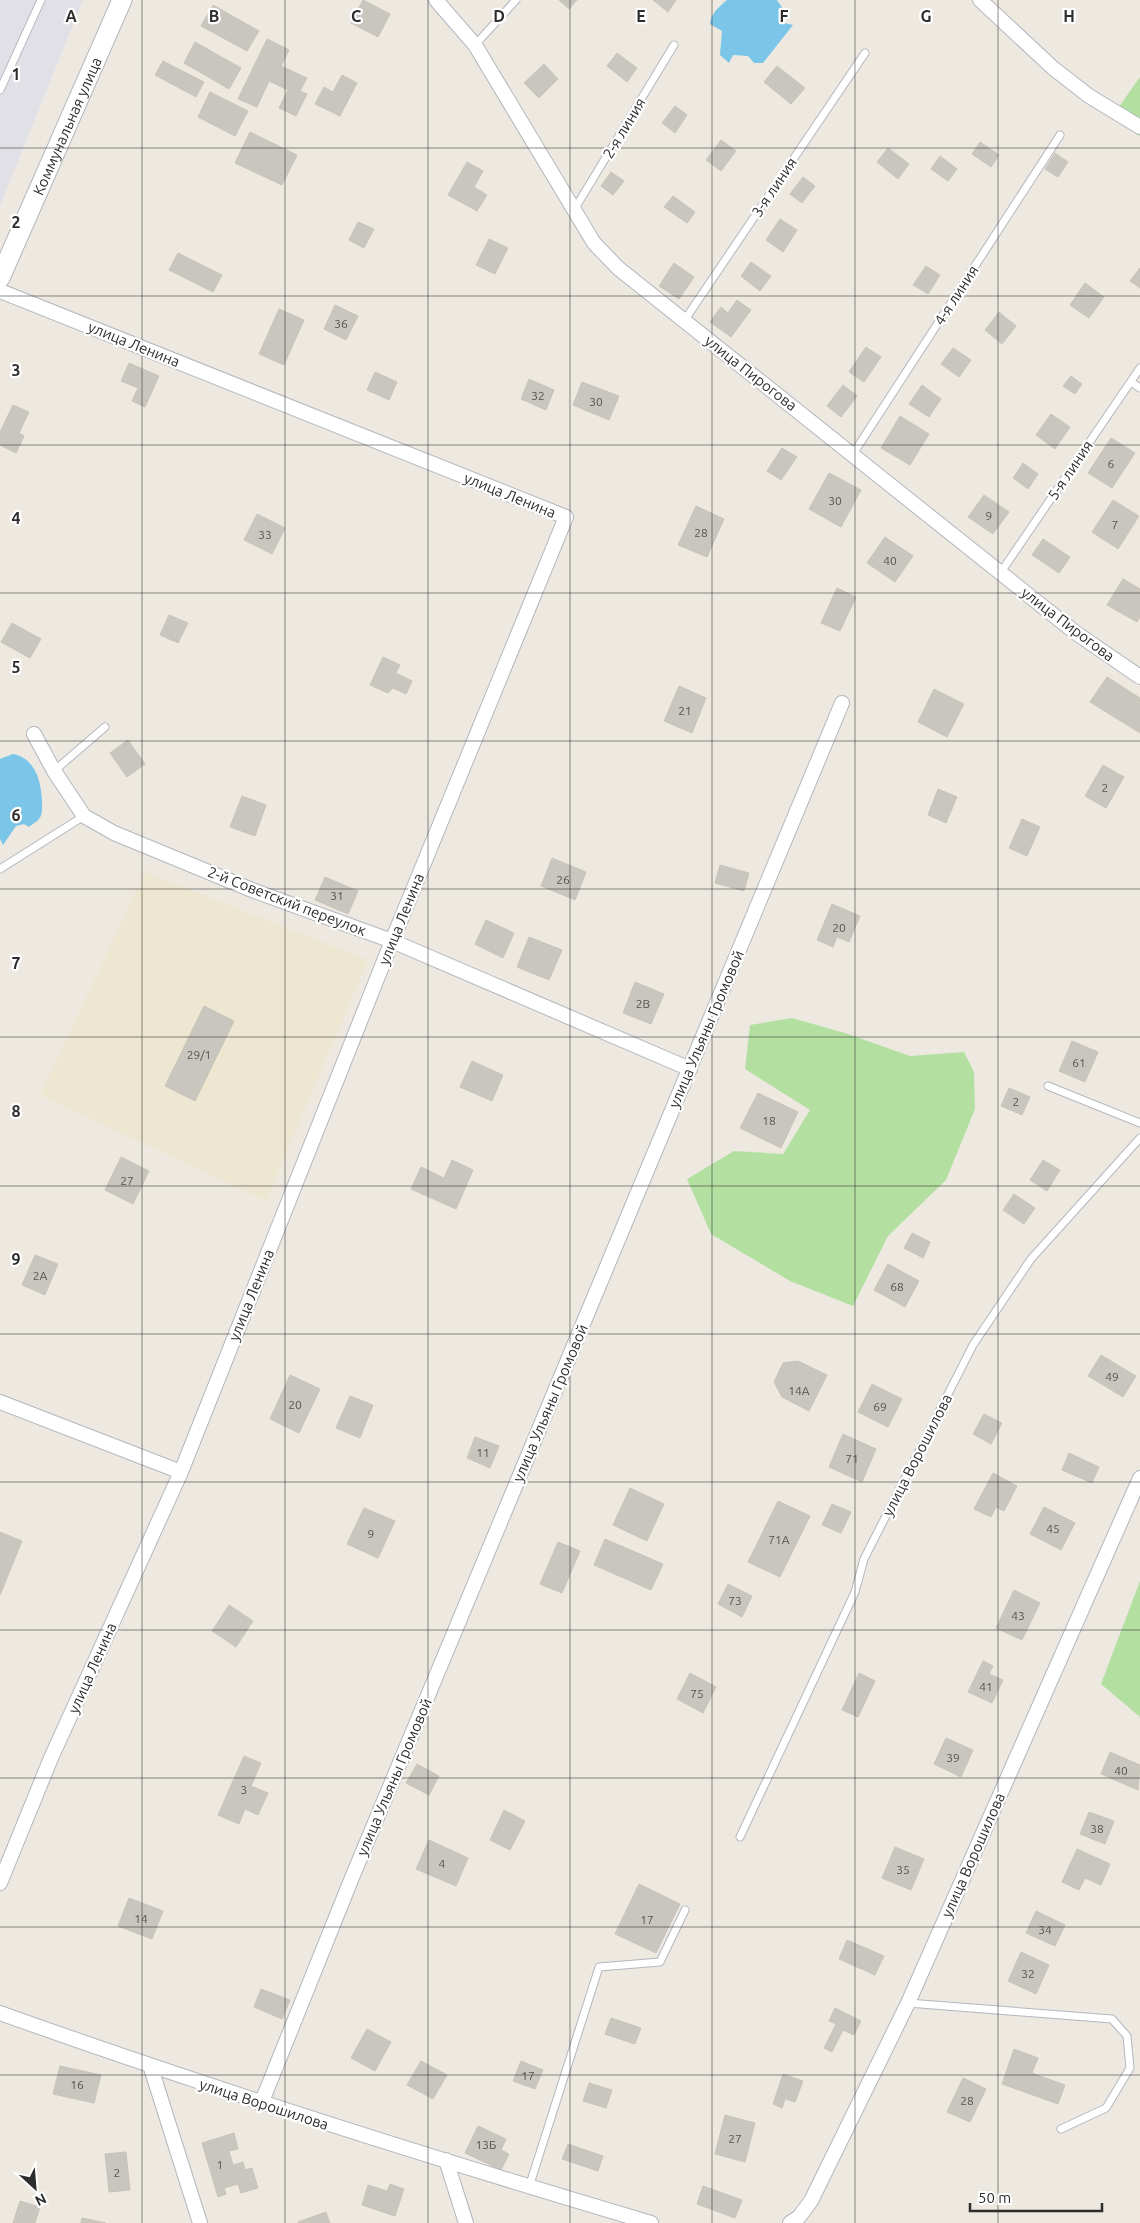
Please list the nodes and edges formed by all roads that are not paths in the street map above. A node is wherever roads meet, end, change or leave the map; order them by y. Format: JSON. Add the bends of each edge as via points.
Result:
{"nodes":[{"id":1,"x":41,"y":0,"type":"edge"},
{"id":2,"x":122,"y":0,"type":"edge"},
{"id":3,"x":436,"y":0,"type":"edge"},
{"id":4,"x":516,"y":0,"type":"edge"},
{"id":5,"x":980,"y":0,"type":"edge"},
{"id":6,"x":475,"y":45,"type":"junction"},
{"id":7,"x":674,"y":45,"type":"dead end"},
{"id":8,"x":865,"y":53,"type":"dead end"},
{"id":9,"x":0,"y":90,"type":"edge"},
{"id":10,"x":1140,"y":127,"type":"edge"},
{"id":11,"x":1060,"y":135,"type":"dead end"},
{"id":12,"x":573,"y":211,"type":"junction"},
{"id":13,"x":0,"y":278,"type":"edge"},
{"id":14,"x":0,"y":291,"type":"edge"},
{"id":15,"x":684,"y":321,"type":"junction"},
{"id":16,"x":1140,"y":368,"type":"edge"},
{"id":17,"x":1131,"y":382,"type":"junction"},
{"id":18,"x":1140,"y":388,"type":"edge"},
{"id":19,"x":853,"y":454,"type":"junction"},
{"id":20,"x":1001,"y":572,"type":"junction"},
{"id":21,"x":1140,"y":678,"type":"edge"},
{"id":22,"x":842,"y":704,"type":"dead end"},
{"id":23,"x":105,"y":727,"type":"dead end"},
{"id":24,"x":34,"y":734,"type":"dead end"},
{"id":25,"x":54,"y":771,"type":"junction"},
{"id":26,"x":84,"y":816,"type":"junction"},
{"id":27,"x":0,"y":869,"type":"edge"},
{"id":28,"x":392,"y":941,"type":"junction"},
{"id":29,"x":690,"y":1069,"type":"junction"},
{"id":30,"x":1048,"y":1086,"type":"dead end"},
{"id":31,"x":1140,"y":1123,"type":"edge"},
{"id":32,"x":1140,"y":1138,"type":"edge"},
{"id":33,"x":0,"y":1402,"type":"edge"},
{"id":34,"x":180,"y":1472,"type":"junction"},
{"id":35,"x":1140,"y":1478,"type":"edge"},
{"id":36,"x":740,"y":1837,"type":"dead end"},
{"id":37,"x":0,"y":1883,"type":"edge"},
{"id":38,"x":685,"y":1910,"type":"dead end"},
{"id":39,"x":908,"y":2003,"type":"junction"},
{"id":40,"x":0,"y":2014,"type":"edge"},
{"id":41,"x":151,"y":2068,"type":"junction"},
{"id":42,"x":261,"y":2104,"type":"junction"},
{"id":43,"x":1061,"y":2129,"type":"dead end"},
{"id":44,"x":446,"y":2160,"type":"junction"},
{"id":45,"x":529,"y":2187,"type":"junction"},
{"id":46,"x":798,"y":2221,"type":"edge"},
{"id":47,"x":200,"y":2223,"type":"edge"},
{"id":48,"x":466,"y":2223,"type":"edge"},
{"id":49,"x":651,"y":2223,"type":"edge"}],
"edges":[{"from":1,"to":9,"type":"lane"},
{"from":2,"to":13,"type":"street","name":"Коммунальная улица"},
{"from":3,"to":6,"type":"street","name":"улица Пирогова"},
{"from":4,"to":6,"type":"lane"},
{"from":5,"to":10,"type":"street","via":[[1053,68],[1089,96]]},
{"from":6,"to":12,"type":"street","name":"улица Пирогова"},
{"from":7,"to":12,"type":"lane","name":"2-я линия"},
{"from":8,"to":15,"type":"lane","name":"3-я линия"},
{"from":11,"to":19,"type":"lane","name":"4-я линия"},
{"from":12,"to":15,"type":"street","name":"улица Пирогова","via":[[594,243],[618,268]]},
{"from":14,"to":28,"type":"street","name":"улица Ленина","via":[[566,517]]},
{"from":15,"to":19,"type":"street","name":"улица Пирогова"},
{"from":16,"to":17,"type":"lane","name":"5-я линия"},
{"from":17,"to":18,"type":"lane"},
{"from":17,"to":20,"type":"lane","name":"5-я линия"},
{"from":19,"to":20,"type":"street","name":"улица Пирогова"},
{"from":20,"to":21,"type":"street","name":"улица Пирогова","via":[[1076,633]]},
{"from":22,"to":29,"type":"street","name":"улица Ульяны Громовой"},
{"from":23,"to":25,"type":"lane"},
{"from":24,"to":25,"type":"street","name":"2-й Советский переулок"},
{"from":25,"to":26,"type":"street","name":"2-й Советский переулок"},
{"from":26,"to":27,"type":"lane"},
{"from":26,"to":28,"type":"street","name":"2-й Советский переулок","via":[[114,833],[234,883]]},
{"from":28,"to":29,"type":"street","name":"2-й Советский переулок"},
{"from":28,"to":34,"type":"street","name":"улица Ленина"},
{"from":29,"to":42,"type":"street","name":"улица Ульяны Громовой","via":[[358,1862]]},
{"from":30,"to":31,"type":"lane"},
{"from":32,"to":36,"type":"lane","name":"улица Ворошилова","via":[[1031,1259],[973,1345],[864,1559],[855,1592]]},
{"from":33,"to":34,"type":"street"},
{"from":34,"to":37,"type":"street","name":"улица Ленина","via":[[51,1758]]},
{"from":35,"to":39,"type":"street","name":"улица Ворошилова"},
{"from":38,"to":45,"type":"lane","via":[[660,1962],[599,1967]]},
{"from":39,"to":43,"type":"lane","via":[[1112,2020],[1127,2036],[1130,2068],[1106,2108]]},
{"from":39,"to":46,"type":"street","name":"улица Ворошилова","via":[[811,2201]]},
{"from":40,"to":41,"type":"street","name":"улица Ворошилова"},
{"from":41,"to":42,"type":"street","name":"улица Ворошилова"},
{"from":41,"to":47,"type":"street"},
{"from":42,"to":44,"type":"street","name":"улица Ворошилова"},
{"from":44,"to":45,"type":"street","name":"улица Ворошилова"},
{"from":44,"to":48,"type":"street"},
{"from":45,"to":49,"type":"street","name":"улица Ворошилова"}]}
